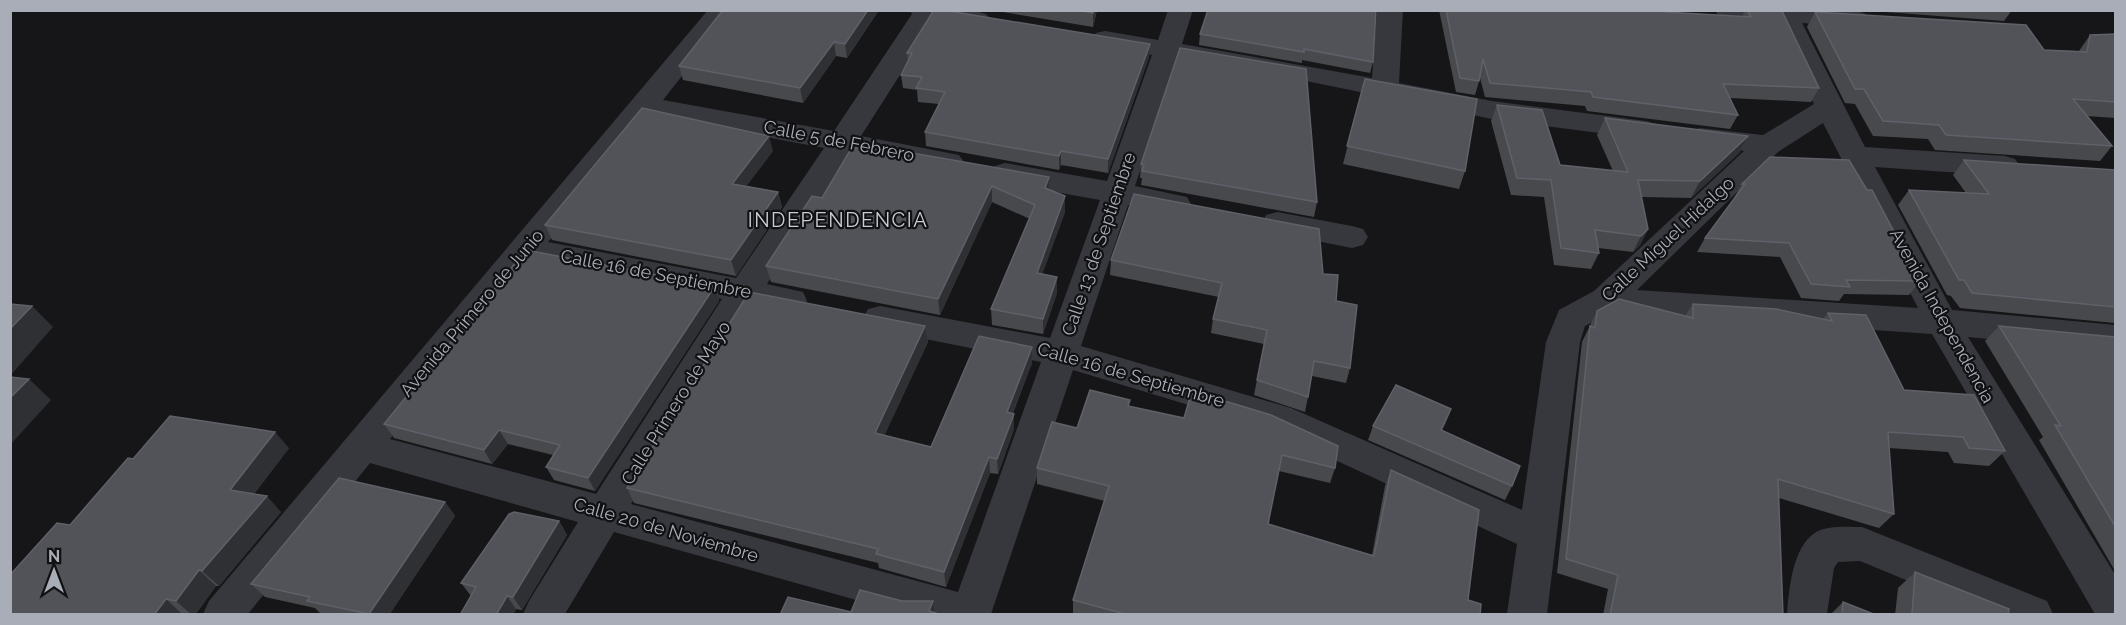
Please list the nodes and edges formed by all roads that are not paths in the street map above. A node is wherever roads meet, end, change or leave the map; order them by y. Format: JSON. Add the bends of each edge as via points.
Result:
{"nodes":[{"id":1,"x":722,"y":10,"type":"edge"},
{"id":2,"x":1181,"y":10,"type":"edge"},
{"id":3,"x":1390,"y":10,"type":"edge"},
{"id":4,"x":1727,"y":10,"type":"edge"},
{"id":5,"x":926,"y":11,"type":"edge"},
{"id":6,"x":1784,"y":12,"type":"edge"},
{"id":7,"x":1876,"y":20,"type":"edge"},
{"id":8,"x":996,"y":22,"type":"edge"},
{"id":9,"x":1077,"y":35,"type":"edge"},
{"id":10,"x":1169,"y":49,"type":"junction"},
{"id":11,"x":1385,"y":87,"type":"junction"},
{"id":12,"x":644,"y":105,"type":"junction"},
{"id":13,"x":1829,"y":107,"type":"junction"},
{"id":14,"x":842,"y":142,"type":"junction"},
{"id":15,"x":1768,"y":146,"type":"junction"},
{"id":16,"x":1854,"y":156,"type":"junction"},
{"id":17,"x":2032,"y":168,"type":"edge"},
{"id":18,"x":1117,"y":193,"type":"junction"},
{"id":19,"x":1206,"y":210,"type":"edge"},
{"id":20,"x":1250,"y":218,"type":"edge"},
{"id":21,"x":1352,"y":237,"type":"dead end"},
{"id":22,"x":525,"y":249,"type":"junction"},
{"id":23,"x":747,"y":292,"type":"junction"},
{"id":24,"x":1606,"y":300,"type":"junction"},
{"id":25,"x":817,"y":306,"type":"edge"},
{"id":26,"x":852,"y":313,"type":"edge"},
{"id":27,"x":1942,"y":322,"type":"junction"},
{"id":28,"x":2115,"y":338,"type":"edge"},
{"id":29,"x":1061,"y":353,"type":"junction"},
{"id":30,"x":362,"y":446,"type":"junction"},
{"id":31,"x":607,"y":514,"type":"junction"},
{"id":32,"x":1539,"y":536,"type":"junction"},
{"id":33,"x":2115,"y":613,"type":"edge"},
{"id":34,"x":223,"y":615,"type":"edge"},
{"id":35,"x":543,"y":615,"type":"edge"},
{"id":36,"x":970,"y":615,"type":"edge"},
{"id":37,"x":1527,"y":615,"type":"edge"},
{"id":38,"x":1807,"y":615,"type":"edge"},
{"id":39,"x":2033,"y":615,"type":"edge"}],
"edges":[{"from":1,"to":12,"type":"street","name":"Avenida Primero de Junio"},
{"from":2,"to":10,"type":"street","name":"Calle 13 de Septiembre"},
{"from":3,"to":11,"type":"street"},
{"from":4,"to":6,"type":"street"},
{"from":5,"to":8,"type":"street"},
{"from":5,"to":14,"type":"street","name":"Calle Primero de Mayo"},
{"from":6,"to":7,"type":"street"},
{"from":6,"to":13,"type":"street","name":"Avenida Independencia"},
{"from":9,"to":10,"type":"street"},
{"from":10,"to":11,"type":"street"},
{"from":10,"to":18,"type":"street","name":"Calle 13 de Septiembre"},
{"from":11,"to":15,"type":"street","via":[[1492,110]]},
{"from":12,"to":14,"type":"street","name":"Calle 5 de Febrero"},
{"from":12,"to":22,"type":"street","name":"Avenida Primero de Junio"},
{"from":13,"to":15,"type":"street","name":"Calle Miguel Hidalgo"},
{"from":13,"to":16,"type":"street","name":"Avenida Independencia"},
{"from":14,"to":18,"type":"street","name":"Calle 5 de Febrero"},
{"from":14,"to":23,"type":"street","name":"Calle Primero de Mayo"},
{"from":15,"to":24,"type":"street","name":"Calle Miguel Hidalgo"},
{"from":16,"to":17,"type":"street"},
{"from":16,"to":27,"type":"street","name":"Avenida Independencia"},
{"from":18,"to":19,"type":"street","name":"Calle 5 de Febrero"},
{"from":18,"to":29,"type":"street","name":"Calle 13 de Septiembre"},
{"from":20,"to":21,"type":"street"},
{"from":22,"to":23,"type":"street","name":"Calle 16 de Septiembre"},
{"from":22,"to":30,"type":"street","name":"Avenida Primero de Junio"},
{"from":23,"to":25,"type":"street","name":"Calle 16 de Septiembre"},
{"from":23,"to":31,"type":"street","name":"Calle Primero de Mayo","via":[[664,416]]},
{"from":24,"to":27,"type":"street"},
{"from":24,"to":32,"type":"street","name":"Calle Miguel Hidalgo","via":[[1571,319],[1563,342]]},
{"from":26,"to":29,"type":"street","name":"Calle 16 de Septiembre"},
{"from":27,"to":28,"type":"street"},
{"from":27,"to":33,"type":"street","name":"Avenida Independencia"},
{"from":29,"to":32,"type":"street","name":"Calle 16 de Septiembre","via":[[1278,418]]},
{"from":29,"to":36,"type":"street","name":"Calle 13 de Septiembre"},
{"from":30,"to":31,"type":"street","name":"Calle 20 de Noviembre"},
{"from":30,"to":34,"type":"street","name":"Avenida Primero de Junio"},
{"from":31,"to":35,"type":"street","name":"Calle Primero de Mayo"},
{"from":31,"to":36,"type":"street","name":"Calle 20 de Noviembre"},
{"from":32,"to":37,"type":"street","name":"Calle Miguel Hidalgo"},
{"from":38,"to":39,"type":"street","via":[[1815,562],[1828,545],[1862,544]]}]}
